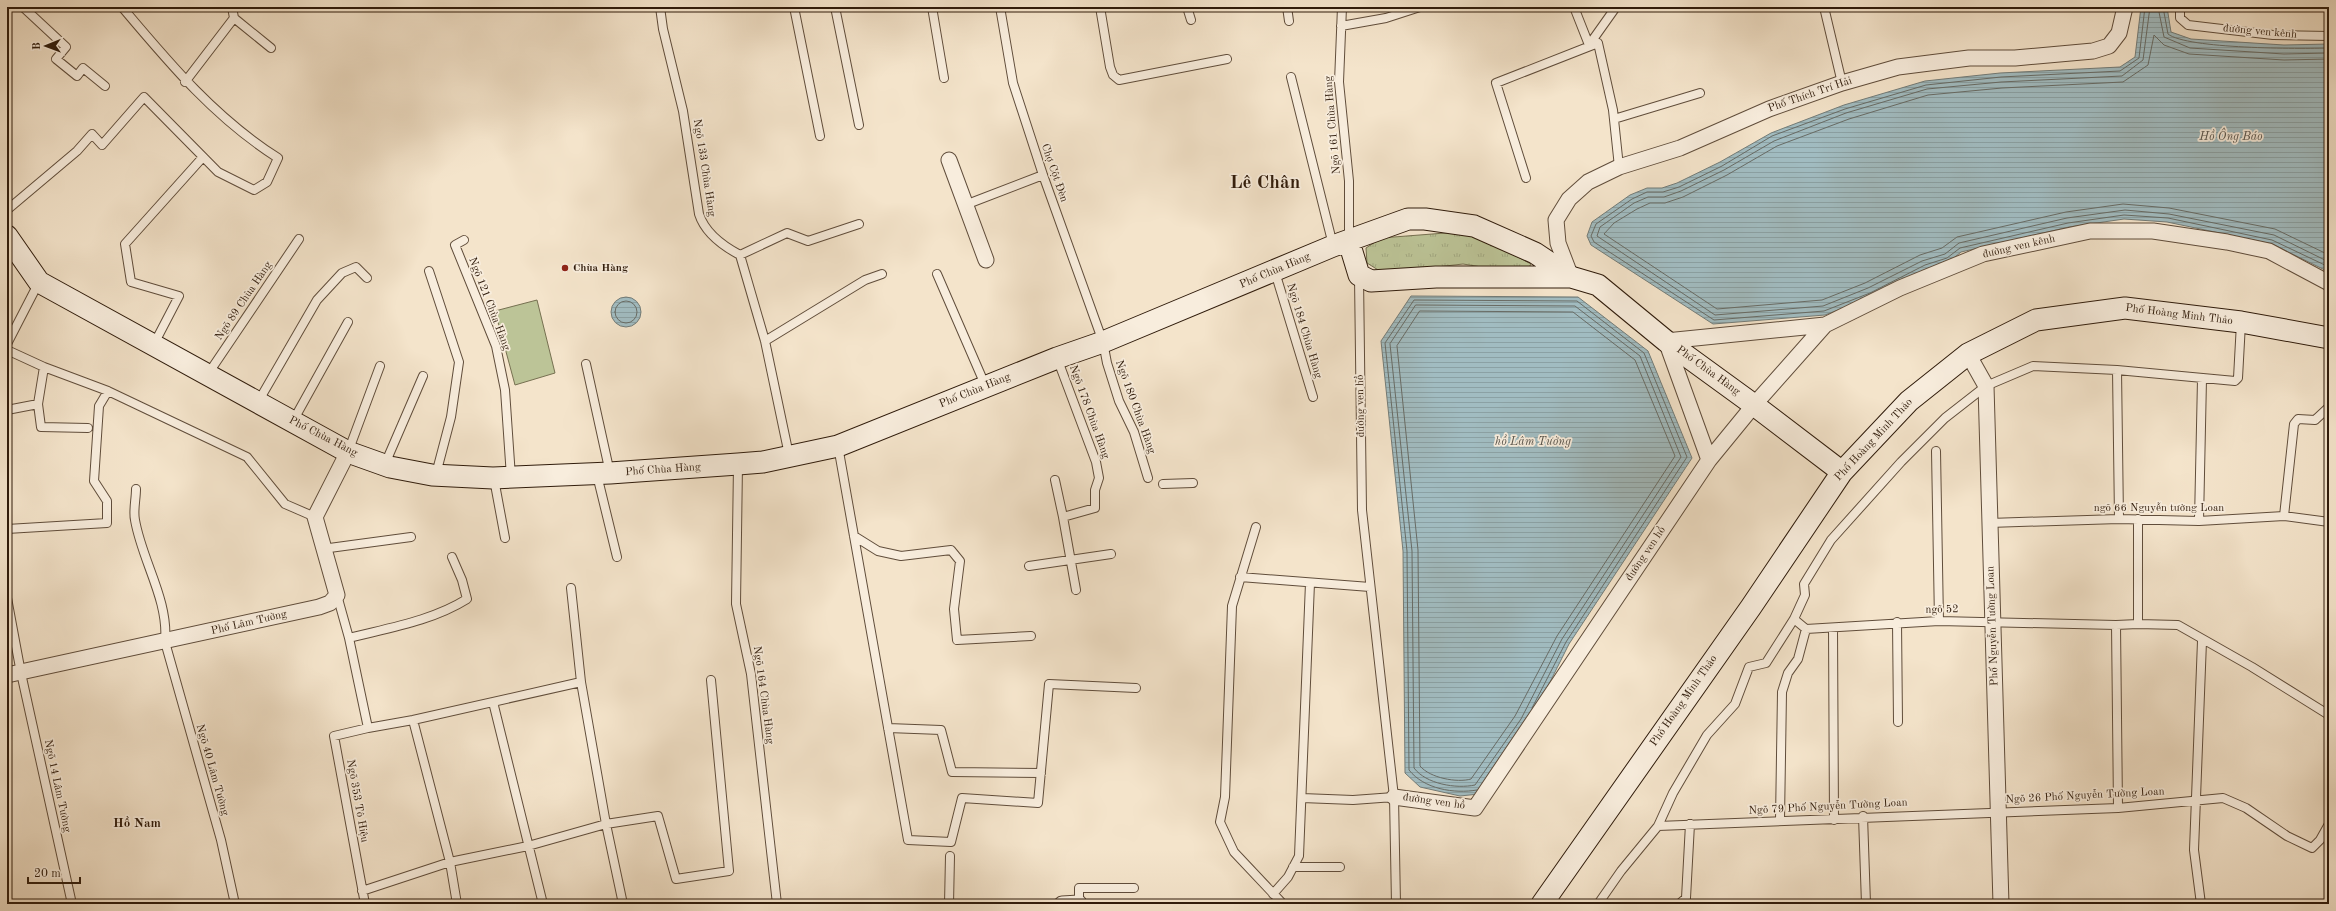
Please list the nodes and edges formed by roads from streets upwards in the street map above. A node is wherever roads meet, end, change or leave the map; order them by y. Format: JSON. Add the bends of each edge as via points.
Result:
{"nodes":[{"id":1,"x":2125,"y":7,"type":"edge"},
{"id":2,"x":949,"y":160,"type":"dead end"},
{"id":3,"x":7,"y":236,"type":"edge"},
{"id":4,"x":1341,"y":244,"type":"junction"},
{"id":5,"x":986,"y":260,"type":"dead end"},
{"id":6,"x":1571,"y":277,"type":"junction"},
{"id":7,"x":2329,"y":283,"type":"edge"},
{"id":8,"x":1825,"y":325,"type":"junction"},
{"id":9,"x":2329,"y":338,"type":"edge"},
{"id":10,"x":1666,"y":341,"type":"junction"},
{"id":11,"x":1968,"y":354,"type":"junction"},
{"id":12,"x":1754,"y":404,"type":"junction"},
{"id":13,"x":348,"y":452,"type":"junction"},
{"id":14,"x":1709,"y":460,"type":"junction"},
{"id":15,"x":1842,"y":472,"type":"junction"},
{"id":16,"x":14,"y":674,"type":"edge"},
{"id":17,"x":1394,"y":797,"type":"road end"},
{"id":18,"x":1079,"y":903,"type":"edge"},
{"id":19,"x":1062,"y":904,"type":"edge"},
{"id":20,"x":1542,"y":904,"type":"edge"},
{"id":21,"x":2001,"y":904,"type":"edge"}],
"edges":[{"from":1,"to":6,"type":"street","name":"Phố Thích Trí Hải","via":[[2119,33],[2109,46],[2094,51],[2015,58],[1969,58],[1898,68],[1842,83],[1769,109],[1680,148],[1619,167],[1588,182],[1574,195],[1556,220],[1558,243]]},
{"from":2,"to":5,"type":"street"},
{"from":3,"to":13,"type":"street","name":"Phố Chùa Hàng","via":[[39,282]]},
{"from":4,"to":6,"type":"street","name":"Phố Chùa Hàng","via":[[1408,219],[1425,218],[1474,226],[1535,253]]},
{"from":4,"to":6,"type":"street","name":"Phố Chùa Hàng","via":[[1359,275],[1371,281],[1436,277]]},
{"from":4,"to":13,"type":"street","name":"Phố Chùa Hàng","via":[[1103,342],[838,446],[763,462],[604,474],[502,478],[436,475],[385,465]]},
{"from":6,"to":10,"type":"street","name":"Phố Chùa Hàng","via":[[1598,285]]},
{"from":7,"to":8,"type":"street","name":"đường ven kênh","via":[[2269,251],[2234,243],[2153,231],[2090,231],[1983,254],[1900,288]]},
{"from":8,"to":10,"type":"street","name":"đường ven kênh"},
{"from":8,"to":12,"type":"street"},
{"from":9,"to":11,"type":"street","name":"Phố Hoàng Minh Thảo","via":[[2241,322],[2118,308],[2036,320]]},
{"from":10,"to":12,"type":"street","name":"Phố Chùa Hàng"},
{"from":10,"to":14,"type":"street"},
{"from":11,"to":15,"type":"street","name":"Phố Hoàng Minh Thảo","via":[[1909,401]]},
{"from":11,"to":21,"type":"street","name":"Phố Nguyễn Tường Loan","via":[[1986,386]]},
{"from":12,"to":14,"type":"street"},
{"from":12,"to":15,"type":"street","name":"Phố Chùa Hàng"},
{"from":13,"to":16,"type":"street","name":"Phố Lâm Tường","via":[[315,517],[322,550],[337,595],[330,603]]},
{"from":14,"to":17,"type":"street","name":"đường ven hồ","via":[[1475,808]]},
{"from":15,"to":20,"type":"street","name":"Phố Hoàng Minh Thảo","via":[[1751,607]]},
{"from":18,"to":19,"type":"street"}]}
